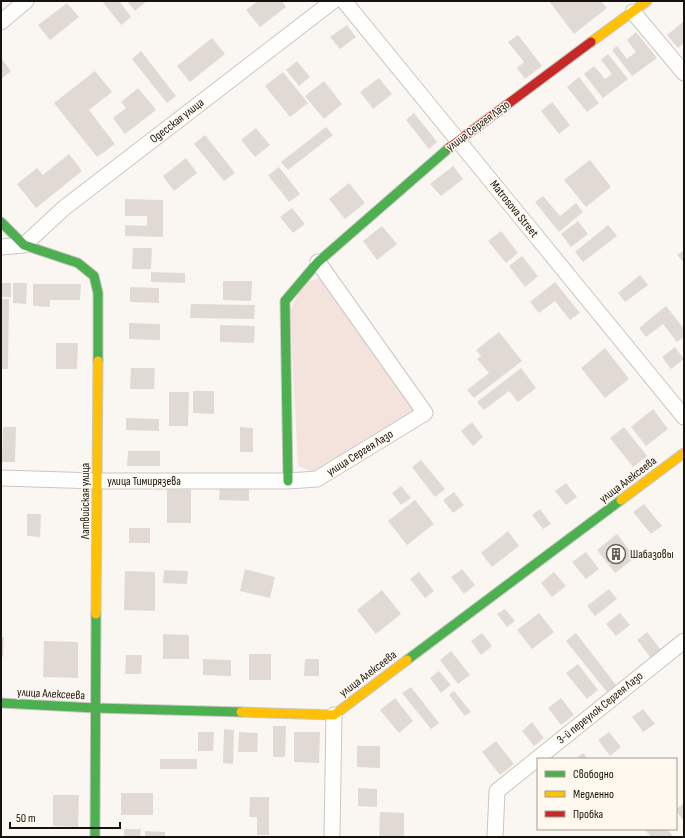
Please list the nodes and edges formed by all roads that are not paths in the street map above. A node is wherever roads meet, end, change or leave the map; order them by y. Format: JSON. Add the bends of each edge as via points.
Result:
{"nodes":[{"id":1,"x":26,"y":1,"type":"edge"},
{"id":2,"x":333,"y":1,"type":"edge"},
{"id":3,"x":344,"y":1,"type":"edge"},
{"id":4,"x":647,"y":1,"type":"edge"},
{"id":5,"x":633,"y":12,"type":"junction"},
{"id":6,"x":1,"y":22,"type":"edge"},
{"id":7,"x":684,"y":73,"type":"edge"},
{"id":8,"x":457,"y":140,"type":"junction"},
{"id":9,"x":1,"y":222,"type":"edge"},
{"id":10,"x":24,"y":245,"type":"junction"},
{"id":11,"x":1,"y":247,"type":"edge"},
{"id":12,"x":318,"y":262,"type":"junction"},
{"id":13,"x":684,"y":417,"type":"edge"},
{"id":14,"x":684,"y":453,"type":"edge"},
{"id":15,"x":1,"y":478,"type":"edge"},
{"id":16,"x":97,"y":481,"type":"junction"},
{"id":17,"x":288,"y":481,"type":"junction"},
{"id":18,"x":684,"y":641,"type":"edge"},
{"id":19,"x":1,"y":703,"type":"edge"},
{"id":20,"x":95,"y":708,"type":"junction"},
{"id":21,"x":334,"y":715,"type":"junction"},
{"id":22,"x":538,"y":758,"type":"edge"},
{"id":23,"x":537,"y":759,"type":"edge"},
{"id":24,"x":95,"y":837,"type":"edge"},
{"id":25,"x":332,"y":837,"type":"edge"},
{"id":26,"x":495,"y":837,"type":"edge"}],
"edges":[{"from":1,"to":6,"type":"street"},
{"from":2,"to":10,"type":"street","name":"Одесская улица","via":[[64,208]]},
{"from":3,"to":8,"type":"street","name":"Matrosova Street"},
{"from":4,"to":5,"type":"street","name":"улица Сергея Лазо"},
{"from":5,"to":7,"type":"street"},
{"from":5,"to":8,"type":"street","name":"улица Сергея Лазо"},
{"from":8,"to":12,"type":"street","name":"улица Сергея Лазо"},
{"from":8,"to":13,"type":"street","name":"Matrosova Street"},
{"from":9,"to":10,"type":"street","name":"Латвийская улица"},
{"from":10,"to":11,"type":"street"},
{"from":10,"to":16,"type":"street","name":"Латвийская улица","via":[[78,263],[94,276],[98,293]]},
{"from":12,"to":17,"type":"street","name":"улица Сергея Лазо","via":[[285,301]]},
{"from":12,"to":17,"type":"street","name":"улица Сергея Лазо","via":[[425,413],[317,479]]},
{"from":14,"to":21,"type":"street","name":"улица Алексеева"},
{"from":15,"to":16,"type":"street","name":"улица Тимирязева"},
{"from":16,"to":17,"type":"street","name":"улица Тимирязева"},
{"from":16,"to":20,"type":"street","name":"Латвийская улица"},
{"from":18,"to":22,"type":"street","name":"3-й переулок Сергея Лазо"},
{"from":19,"to":20,"type":"street","name":"улица Алексеева"},
{"from":20,"to":21,"type":"street","name":"улица Алексеева"},
{"from":20,"to":24,"type":"street","name":"Латвийская улица"},
{"from":21,"to":25,"type":"street"},
{"from":23,"to":26,"type":"street","name":"3-й переулок Сергея Лазо","via":[[497,791]]}]}
